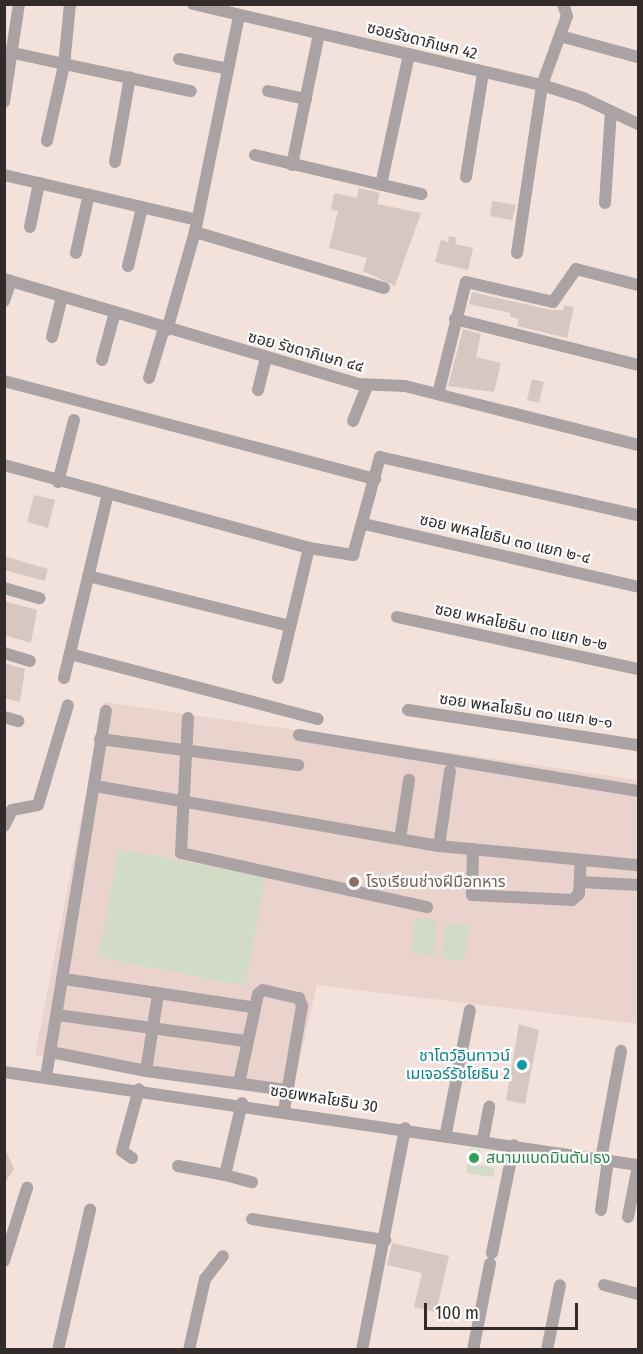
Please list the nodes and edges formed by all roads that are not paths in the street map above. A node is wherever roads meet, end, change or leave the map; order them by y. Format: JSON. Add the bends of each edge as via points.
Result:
{"nodes":[{"id":1,"x":19,"y":4,"type":"edge"},
{"id":2,"x":70,"y":4,"type":"edge"},
{"id":3,"x":193,"y":4,"type":"edge"},
{"id":4,"x":565,"y":5,"type":"edge"},
{"id":5,"x":239,"y":16,"type":"junction"},
{"id":6,"x":319,"y":34,"type":"junction"},
{"id":7,"x":560,"y":36,"type":"junction"},
{"id":8,"x":8,"y":51,"type":"edge"},
{"id":9,"x":409,"y":54,"type":"junction"},
{"id":10,"x":639,"y":57,"type":"edge"},
{"id":11,"x":179,"y":58,"type":"dead end"},
{"id":12,"x":64,"y":65,"type":"junction"},
{"id":13,"x":228,"y":69,"type":"junction"},
{"id":14,"x":483,"y":73,"type":"junction"},
{"id":15,"x":130,"y":78,"type":"junction"},
{"id":16,"x":542,"y":85,"type":"junction"},
{"id":17,"x":268,"y":91,"type":"dead end"},
{"id":18,"x":190,"y":92,"type":"dead end"},
{"id":19,"x":306,"y":99,"type":"junction"},
{"id":20,"x":4,"y":102,"type":"edge"},
{"id":21,"x":610,"y":111,"type":"junction"},
{"id":22,"x":639,"y":124,"type":"edge"},
{"id":23,"x":46,"y":141,"type":"dead end"},
{"id":24,"x":255,"y":155,"type":"dead end"},
{"id":25,"x":115,"y":162,"type":"dead end"},
{"id":26,"x":292,"y":165,"type":"junction"},
{"id":27,"x":4,"y":175,"type":"edge"},
{"id":28,"x":466,"y":177,"type":"dead end"},
{"id":29,"x":39,"y":183,"type":"junction"},
{"id":30,"x":381,"y":185,"type":"junction"},
{"id":31,"x":89,"y":194,"type":"junction"},
{"id":32,"x":421,"y":194,"type":"dead end"},
{"id":33,"x":605,"y":203,"type":"dead end"},
{"id":34,"x":142,"y":208,"type":"junction"},
{"id":35,"x":196,"y":226,"type":"junction"},
{"id":36,"x":30,"y":228,"type":"dead end"},
{"id":37,"x":76,"y":253,"type":"dead end"},
{"id":38,"x":517,"y":253,"type":"dead end"},
{"id":39,"x":128,"y":266,"type":"dead end"},
{"id":40,"x":8,"y":280,"type":"edge"},
{"id":41,"x":639,"y":285,"type":"edge"},
{"id":42,"x":384,"y":288,"type":"dead end"},
{"id":43,"x":62,"y":297,"type":"junction"},
{"id":44,"x":4,"y":301,"type":"edge"},
{"id":45,"x":115,"y":312,"type":"junction"},
{"id":46,"x":455,"y":319,"type":"junction"},
{"id":47,"x":166,"y":329,"type":"junction"},
{"id":48,"x":51,"y":336,"type":"dead end"},
{"id":49,"x":267,"y":359,"type":"junction"},
{"id":50,"x":102,"y":360,"type":"dead end"},
{"id":51,"x":639,"y":365,"type":"edge"},
{"id":52,"x":149,"y":378,"type":"dead end"},
{"id":53,"x":4,"y":381,"type":"edge"},
{"id":54,"x":366,"y":386,"type":"junction"},
{"id":55,"x":258,"y":390,"type":"dead end"},
{"id":56,"x":438,"y":394,"type":"junction"},
{"id":57,"x":74,"y":420,"type":"dead end"},
{"id":58,"x":353,"y":421,"type":"dead end"},
{"id":59,"x":639,"y":445,"type":"edge"},
{"id":60,"x":4,"y":465,"type":"edge"},
{"id":61,"x":375,"y":479,"type":"junction"},
{"id":62,"x":58,"y":482,"type":"junction"},
{"id":63,"x":108,"y":494,"type":"junction"},
{"id":64,"x":639,"y":515,"type":"edge"},
{"id":65,"x":364,"y":524,"type":"junction"},
{"id":66,"x":309,"y":548,"type":"junction"},
{"id":67,"x":88,"y":576,"type":"junction"},
{"id":68,"x":639,"y":587,"type":"edge"},
{"id":69,"x":4,"y":588,"type":"edge"},
{"id":70,"x":40,"y":598,"type":"dead end"},
{"id":71,"x":397,"y":617,"type":"dead end"},
{"id":72,"x":290,"y":626,"type":"junction"},
{"id":73,"x":4,"y":653,"type":"edge"},
{"id":74,"x":70,"y":654,"type":"junction"},
{"id":75,"x":30,"y":661,"type":"dead end"},
{"id":76,"x":639,"y":669,"type":"edge"},
{"id":77,"x":64,"y":678,"type":"dead end"},
{"id":78,"x":278,"y":678,"type":"dead end"},
{"id":79,"x":68,"y":705,"type":"dead end"},
{"id":80,"x":408,"y":710,"type":"dead end"},
{"id":81,"x":105,"y":711,"type":"dead end"},
{"id":82,"x":4,"y":717,"type":"edge"},
{"id":83,"x":188,"y":718,"type":"dead end"},
{"id":84,"x":318,"y":719,"type":"dead end"},
{"id":85,"x":18,"y":721,"type":"dead end"},
{"id":86,"x":299,"y":735,"type":"dead end"},
{"id":87,"x":100,"y":739,"type":"junction"},
{"id":88,"x":639,"y":745,"type":"edge"},
{"id":89,"x":186,"y":748,"type":"junction"},
{"id":90,"x":298,"y":765,"type":"dead end"},
{"id":91,"x":450,"y":771,"type":"dead end"},
{"id":92,"x":409,"y":780,"type":"dead end"},
{"id":93,"x":95,"y":786,"type":"junction"},
{"id":94,"x":639,"y":791,"type":"edge"},
{"id":95,"x":187,"y":799,"type":"junction"},
{"id":96,"x":4,"y":826,"type":"edge"},
{"id":97,"x":400,"y":839,"type":"junction"},
{"id":98,"x":439,"y":846,"type":"junction"},
{"id":99,"x":473,"y":849,"type":"junction"},
{"id":100,"x":581,"y":860,"type":"junction"},
{"id":101,"x":639,"y":865,"type":"edge"},
{"id":102,"x":580,"y":882,"type":"junction"},
{"id":103,"x":639,"y":885,"type":"edge"},
{"id":104,"x":427,"y":907,"type":"dead end"},
{"id":105,"x":64,"y":979,"type":"junction"},
{"id":106,"x":158,"y":994,"type":"junction"},
{"id":107,"x":252,"y":1007,"type":"junction"},
{"id":108,"x":470,"y":1010,"type":"dead end"},
{"id":109,"x":58,"y":1015,"type":"junction"},
{"id":110,"x":153,"y":1028,"type":"junction"},
{"id":111,"x":245,"y":1041,"type":"junction"},
{"id":112,"x":621,"y":1051,"type":"dead end"},
{"id":113,"x":51,"y":1052,"type":"junction"},
{"id":114,"x":146,"y":1071,"type":"junction"},
{"id":115,"x":4,"y":1072,"type":"edge"},
{"id":116,"x":46,"y":1077,"type":"junction"},
{"id":117,"x":239,"y":1083,"type":"junction"},
{"id":118,"x":139,"y":1089,"type":"junction"},
{"id":119,"x":286,"y":1090,"type":"junction"},
{"id":120,"x":242,"y":1103,"type":"junction"},
{"id":121,"x":489,"y":1107,"type":"dead end"},
{"id":122,"x":284,"y":1110,"type":"junction"},
{"id":123,"x":405,"y":1128,"type":"junction"},
{"id":124,"x":446,"y":1133,"type":"junction"},
{"id":125,"x":483,"y":1140,"type":"junction"},
{"id":126,"x":514,"y":1145,"type":"junction"},
{"id":127,"x":132,"y":1158,"type":"dead end"},
{"id":128,"x":604,"y":1159,"type":"junction"},
{"id":129,"x":639,"y":1165,"type":"edge"},
{"id":130,"x":178,"y":1166,"type":"dead end"},
{"id":131,"x":225,"y":1175,"type":"junction"},
{"id":132,"x":252,"y":1182,"type":"dead end"},
{"id":133,"x":27,"y":1188,"type":"dead end"},
{"id":134,"x":90,"y":1210,"type":"dead end"},
{"id":135,"x":601,"y":1210,"type":"dead end"},
{"id":136,"x":628,"y":1217,"type":"dead end"},
{"id":137,"x":252,"y":1219,"type":"dead end"},
{"id":138,"x":385,"y":1240,"type":"junction"},
{"id":139,"x":223,"y":1256,"type":"dead end"},
{"id":140,"x":4,"y":1261,"type":"edge"},
{"id":141,"x":560,"y":1284,"type":"dead end"},
{"id":142,"x":604,"y":1285,"type":"dead end"},
{"id":143,"x":639,"y":1294,"type":"edge"},
{"id":144,"x":58,"y":1350,"type":"edge"},
{"id":145,"x":189,"y":1350,"type":"edge"},
{"id":146,"x":362,"y":1350,"type":"edge"},
{"id":147,"x":472,"y":1350,"type":"edge"},
{"id":148,"x":547,"y":1350,"type":"edge"}],
"edges":[{"from":1,"to":8,"type":"street"},
{"from":2,"to":12,"type":"street"},
{"from":3,"to":5,"type":"street","name":"ซอยรัชดาภิเษก 42"},
{"from":4,"to":7,"type":"street"},
{"from":5,"to":6,"type":"street","name":"ซอยรัชดาภิเษก 42"},
{"from":5,"to":13,"type":"street"},
{"from":6,"to":9,"type":"street","name":"ซอยรัชดาภิเษก 42"},
{"from":6,"to":19,"type":"street"},
{"from":7,"to":10,"type":"street"},
{"from":7,"to":16,"type":"street"},
{"from":8,"to":12,"type":"street"},
{"from":8,"to":20,"type":"street"},
{"from":9,"to":14,"type":"street","name":"ซอยรัชดาภิเษก 42"},
{"from":9,"to":30,"type":"street"},
{"from":11,"to":13,"type":"street"},
{"from":12,"to":15,"type":"street"},
{"from":12,"to":23,"type":"street"},
{"from":13,"to":35,"type":"street"},
{"from":14,"to":16,"type":"street","name":"ซอยรัชดาภิเษก 42"},
{"from":14,"to":28,"type":"street"},
{"from":15,"to":18,"type":"street"},
{"from":15,"to":25,"type":"street"},
{"from":16,"to":21,"type":"street","name":"ซอยรัชดาภิเษก 42"},
{"from":16,"to":38,"type":"street"},
{"from":17,"to":19,"type":"street"},
{"from":19,"to":26,"type":"street"},
{"from":21,"to":22,"type":"street","name":"ซอยรัชดาภิเษก 42"},
{"from":21,"to":33,"type":"street"},
{"from":24,"to":26,"type":"street"},
{"from":26,"to":30,"type":"street"},
{"from":27,"to":29,"type":"street"},
{"from":29,"to":31,"type":"street"},
{"from":29,"to":36,"type":"street"},
{"from":30,"to":32,"type":"street"},
{"from":31,"to":34,"type":"street"},
{"from":31,"to":37,"type":"street"},
{"from":34,"to":35,"type":"street"},
{"from":34,"to":39,"type":"street"},
{"from":35,"to":42,"type":"street"},
{"from":35,"to":47,"type":"street"},
{"from":40,"to":43,"type":"street","name":"ซอย รัชดาภิเษก ๔๔"},
{"from":40,"to":44,"type":"street"},
{"from":41,"to":46,"type":"street","via":[[576,269],[553,302],[466,282]]},
{"from":43,"to":45,"type":"street","name":"ซอย รัชดาภิเษก ๔๔"},
{"from":43,"to":48,"type":"street"},
{"from":45,"to":47,"type":"street","name":"ซอย รัชดาภิเษก ๔๔"},
{"from":45,"to":50,"type":"street"},
{"from":46,"to":51,"type":"street"},
{"from":46,"to":56,"type":"street"},
{"from":47,"to":49,"type":"street","name":"ซอย รัชดาภิเษก ๔๔"},
{"from":47,"to":52,"type":"street"},
{"from":49,"to":54,"type":"street","name":"ซอย รัชดาภิเษก ๔๔"},
{"from":49,"to":55,"type":"street"},
{"from":53,"to":61,"type":"street"},
{"from":54,"to":56,"type":"street","name":"ซอย รัชดาภิเษก ๔๔","via":[[393,384]]},
{"from":54,"to":58,"type":"street"},
{"from":56,"to":59,"type":"street","name":"ซอย รัชดาภิเษก ๔๔"},
{"from":57,"to":62,"type":"street"},
{"from":60,"to":62,"type":"street"},
{"from":61,"to":64,"type":"street","via":[[380,457]]},
{"from":61,"to":65,"type":"street"},
{"from":62,"to":63,"type":"street"},
{"from":63,"to":66,"type":"street"},
{"from":63,"to":67,"type":"street"},
{"from":65,"to":66,"type":"street","via":[[353,555]]},
{"from":65,"to":68,"type":"street","name":"ซอย พหลโยธิน ๓๐ แยก ๒-๔"},
{"from":66,"to":72,"type":"street"},
{"from":67,"to":72,"type":"street"},
{"from":67,"to":74,"type":"street"},
{"from":69,"to":70,"type":"street"},
{"from":71,"to":76,"type":"street","name":"ซอย พหลโยธิน ๓๐ แยก ๒-๒"},
{"from":72,"to":78,"type":"street"},
{"from":73,"to":75,"type":"street"},
{"from":74,"to":77,"type":"street"},
{"from":74,"to":84,"type":"street"},
{"from":79,"to":96,"type":"street","via":[[38,805],[12,810]]},
{"from":80,"to":88,"type":"street","name":"ซอย พหลโยธิน ๓๐ แยก ๒-๑"},
{"from":81,"to":87,"type":"street"},
{"from":82,"to":85,"type":"street"},
{"from":83,"to":89,"type":"street"},
{"from":86,"to":94,"type":"street"},
{"from":87,"to":89,"type":"street"},
{"from":87,"to":93,"type":"street"},
{"from":89,"to":90,"type":"street"},
{"from":89,"to":95,"type":"street"},
{"from":91,"to":98,"type":"street"},
{"from":92,"to":97,"type":"street"},
{"from":93,"to":95,"type":"street"},
{"from":93,"to":105,"type":"street"},
{"from":95,"to":97,"type":"street"},
{"from":95,"to":104,"type":"street","via":[[179,848],[186,856]]},
{"from":97,"to":98,"type":"street"},
{"from":98,"to":99,"type":"street"},
{"from":99,"to":100,"type":"street"},
{"from":99,"to":102,"type":"street","via":[[472,895],[572,900],[579,894]]},
{"from":100,"to":101,"type":"street"},
{"from":100,"to":102,"type":"street"},
{"from":102,"to":103,"type":"street"},
{"from":105,"to":106,"type":"street"},
{"from":105,"to":109,"type":"street"},
{"from":106,"to":107,"type":"street"},
{"from":106,"to":110,"type":"street"},
{"from":107,"to":111,"type":"street"},
{"from":107,"to":119,"type":"street","via":[[263,990],[301,1002]]},
{"from":108,"to":124,"type":"street"},
{"from":109,"to":110,"type":"street"},
{"from":109,"to":113,"type":"street"},
{"from":110,"to":111,"type":"street"},
{"from":110,"to":114,"type":"street"},
{"from":111,"to":117,"type":"street"},
{"from":112,"to":128,"type":"street"},
{"from":113,"to":114,"type":"street"},
{"from":113,"to":116,"type":"street"},
{"from":114,"to":117,"type":"street"},
{"from":115,"to":116,"type":"street","name":"ซอยพหลโยธิน 30"},
{"from":116,"to":118,"type":"street","name":"ซอยพหลโยธิน 30"},
{"from":117,"to":119,"type":"street"},
{"from":118,"to":120,"type":"street","name":"ซอยพหลโยธิน 30"},
{"from":118,"to":127,"type":"street","via":[[122,1150]]},
{"from":119,"to":122,"type":"street"},
{"from":120,"to":122,"type":"street","name":"ซอยพหลโยธิน 30"},
{"from":120,"to":131,"type":"street"},
{"from":121,"to":125,"type":"street"},
{"from":122,"to":123,"type":"street","name":"ซอยพหลโยธิน 30"},
{"from":123,"to":124,"type":"street","name":"ซอยพหลโยธิน 30"},
{"from":123,"to":138,"type":"street"},
{"from":124,"to":125,"type":"street","name":"ซอยพหลโยธิน 30"},
{"from":125,"to":126,"type":"street","name":"ซอยพหลโยธิน 30"},
{"from":126,"to":128,"type":"street","name":"ซอยพหลโยธิน 30"},
{"from":126,"to":147,"type":"street"},
{"from":128,"to":129,"type":"street","name":"ซอยพหลโยธิน 30"},
{"from":128,"to":135,"type":"street"},
{"from":129,"to":136,"type":"street"},
{"from":130,"to":131,"type":"street"},
{"from":131,"to":132,"type":"street"},
{"from":133,"to":140,"type":"street"},
{"from":134,"to":144,"type":"street"},
{"from":137,"to":138,"type":"street"},
{"from":138,"to":146,"type":"street"},
{"from":139,"to":145,"type":"street","via":[[205,1279]]},
{"from":141,"to":148,"type":"street"},
{"from":142,"to":143,"type":"street"}]}
